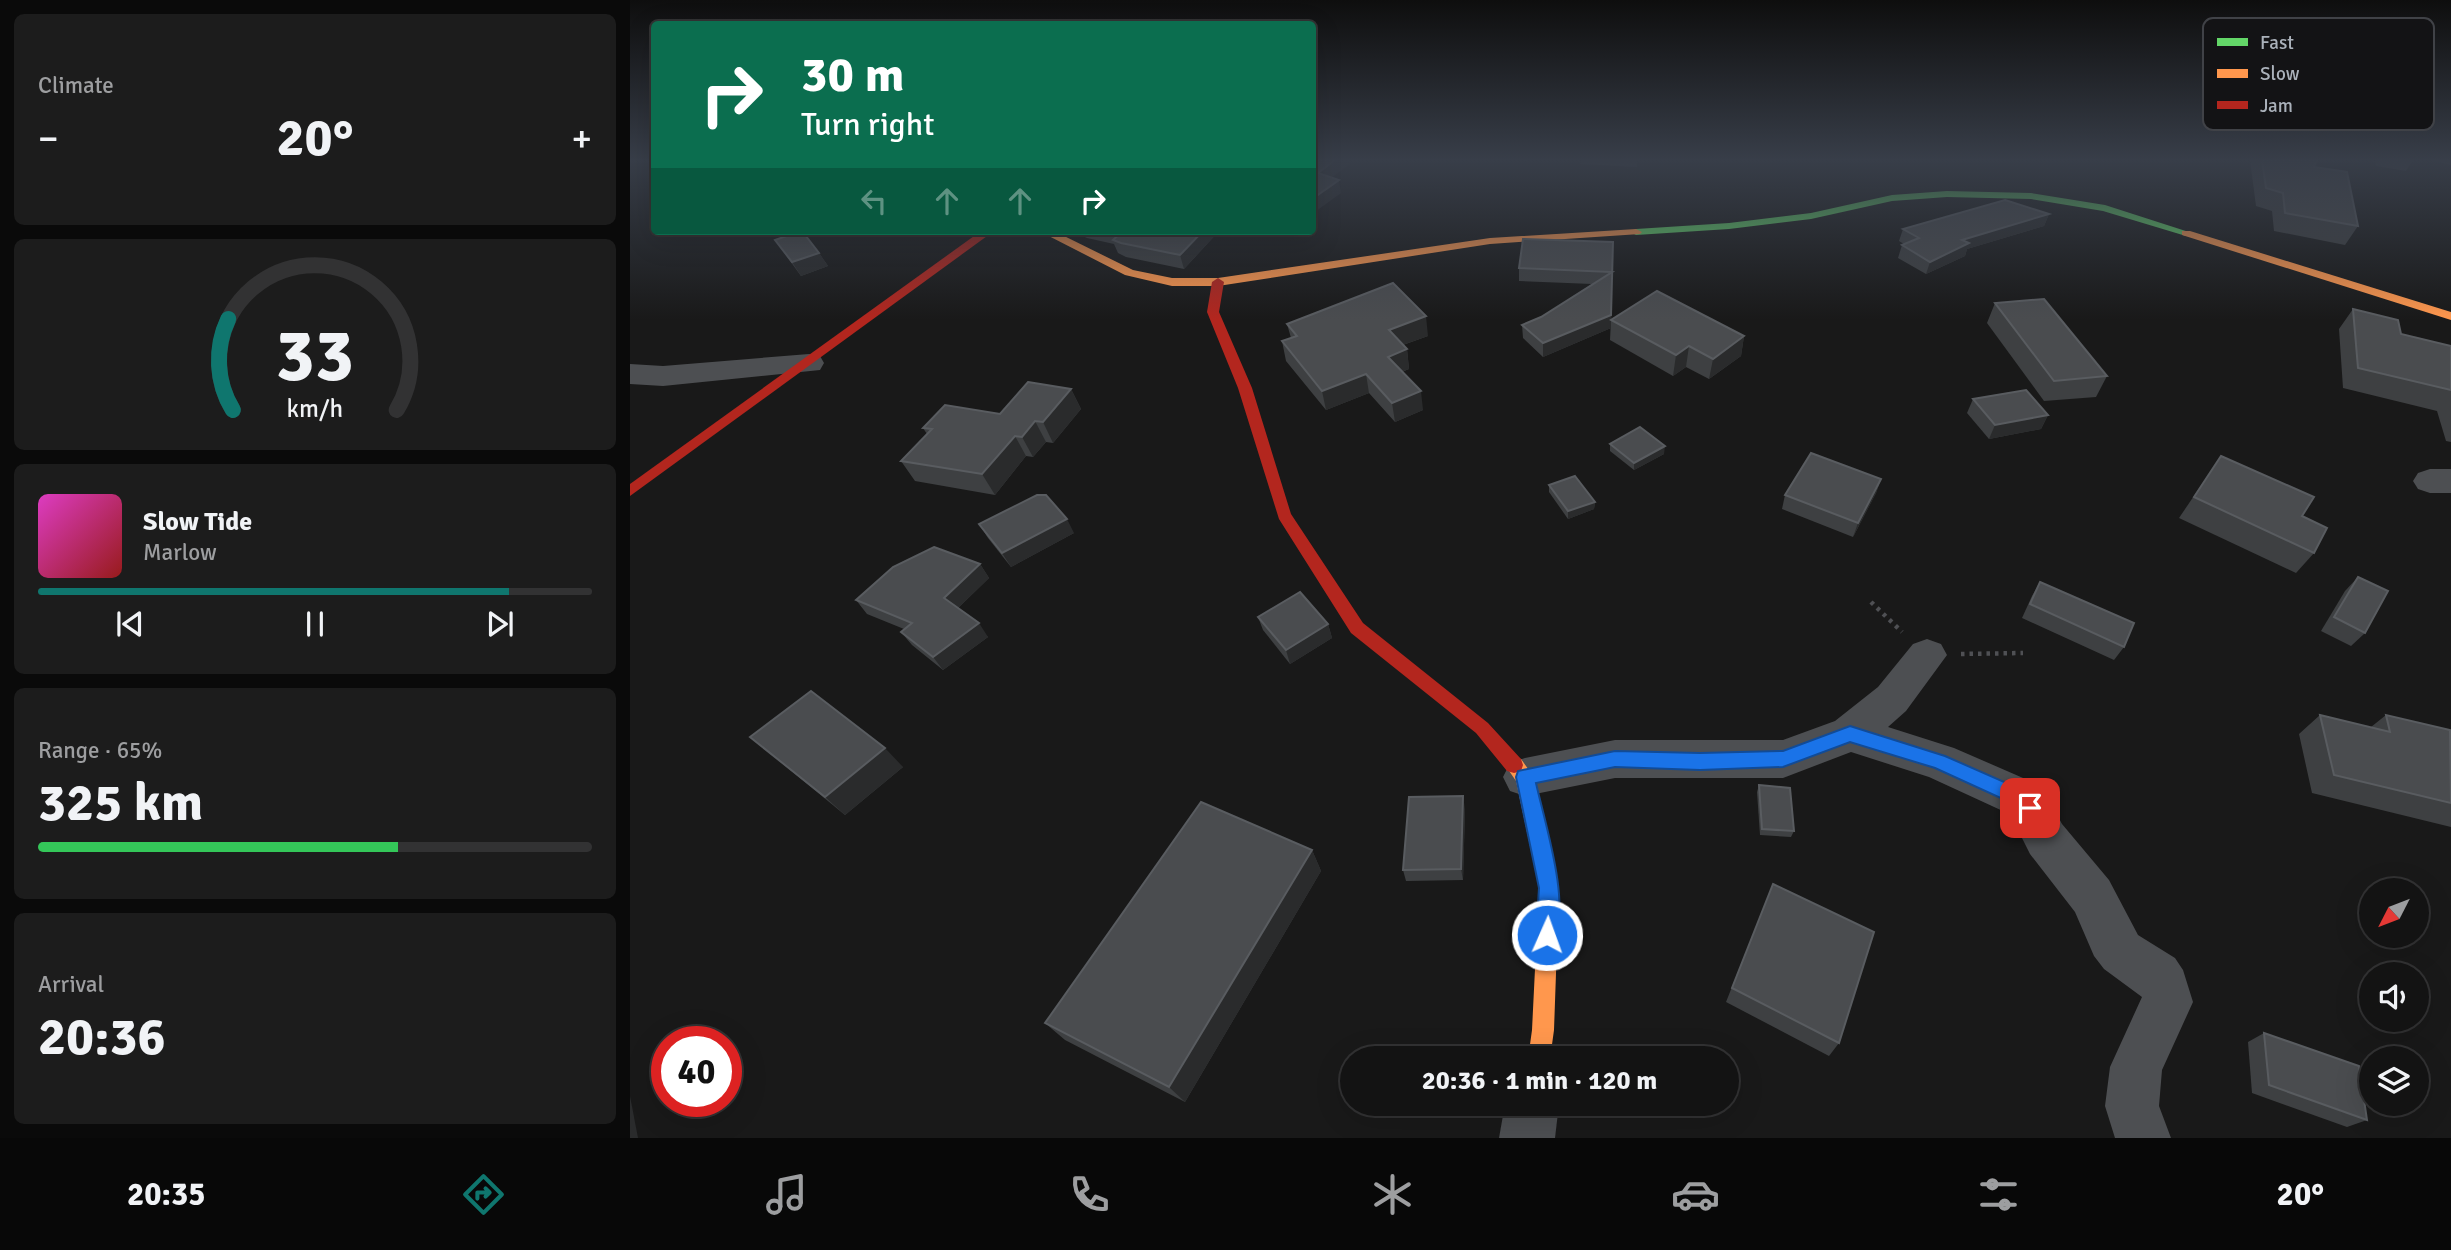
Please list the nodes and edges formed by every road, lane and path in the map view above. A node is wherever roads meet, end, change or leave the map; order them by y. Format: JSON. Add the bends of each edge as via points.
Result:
{"nodes":[{"id":1,"x":1824,"y":213,"type":"edge"},
{"id":2,"x":2121,"y":213,"type":"edge"},
{"id":3,"x":983,"y":235,"type":"edge"},
{"id":4,"x":1053,"y":235,"type":"edge"},
{"id":5,"x":1218,"y":282,"type":"junction"},
{"id":6,"x":2451,"y":316,"type":"edge"},
{"id":7,"x":809,"y":363,"type":"junction"},
{"id":8,"x":630,"y":374,"type":"edge"},
{"id":9,"x":630,"y":491,"type":"edge"},
{"id":10,"x":1871,"y":602,"type":"dead end"},
{"id":11,"x":2023,"y":653,"type":"dead end"},
{"id":12,"x":1927,"y":655,"type":"junction"},
{"id":13,"x":1850,"y":734,"type":"junction"},
{"id":14,"x":1525,"y":777,"type":"junction"},
{"id":15,"x":1541,"y":1046,"type":"edge"},
{"id":16,"x":1530,"y":1116,"type":"edge"},
{"id":17,"x":1527,"y":1138,"type":"edge"},
{"id":18,"x":2143,"y":1138,"type":"edge"}],
"edges":[{"from":1,"to":5,"type":"street","via":[[1730,226],[1490,240]]},
{"from":2,"to":6,"type":"street"},
{"from":3,"to":7,"type":"street"},
{"from":4,"to":5,"type":"street","via":[[1129,273],[1172,282]]},
{"from":5,"to":14,"type":"street","via":[[1213,312],[1245,388],[1284,515],[1357,628],[1482,728]]},
{"from":7,"to":8,"type":"street","via":[[663,376]]},
{"from":7,"to":9,"type":"street"},
{"from":10,"to":12,"type":"path"},
{"from":11,"to":12,"type":"path"},
{"from":12,"to":13,"type":"street","via":[[1892,699]]},
{"from":13,"to":14,"type":"street","via":[[1783,759],[1615,759]]},
{"from":13,"to":18,"type":"street","via":[[1939,761],[2021,798],[2046,839],[2092,896],[2111,939],[2157,976],[2168,1002],[2136,1067],[2132,1105]]},
{"from":14,"to":15,"type":"street","via":[[1549,888]]},
{"from":16,"to":17,"type":"street"}]}
